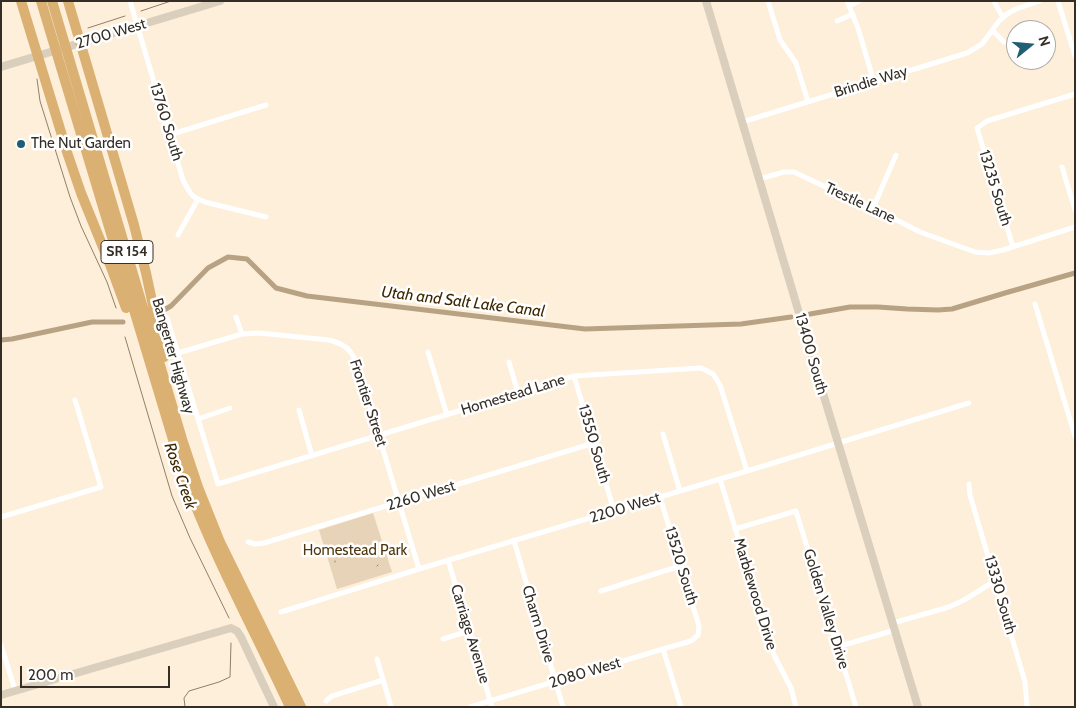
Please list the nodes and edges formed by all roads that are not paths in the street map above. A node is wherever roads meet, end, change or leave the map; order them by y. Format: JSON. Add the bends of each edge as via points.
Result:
{"nodes":[{"id":1,"x":21,"y":1,"type":"edge"},
{"id":2,"x":41,"y":1,"type":"edge"},
{"id":3,"x":52,"y":1,"type":"edge"},
{"id":4,"x":68,"y":1,"type":"edge"},
{"id":5,"x":130,"y":1,"type":"edge"},
{"id":6,"x":220,"y":1,"type":"edge"},
{"id":7,"x":706,"y":1,"type":"edge"},
{"id":8,"x":768,"y":1,"type":"edge"},
{"id":9,"x":859,"y":1,"type":"edge"},
{"id":10,"x":994,"y":1,"type":"edge"},
{"id":11,"x":1040,"y":1,"type":"edge"},
{"id":12,"x":1058,"y":1,"type":"edge"},
{"id":13,"x":848,"y":4,"type":"edge"},
{"id":14,"x":853,"y":14,"type":"junction"},
{"id":15,"x":1003,"y":17,"type":"junction"},
{"id":16,"x":837,"y":21,"type":"dead end"},
{"id":17,"x":137,"y":27,"type":"junction"},
{"id":18,"x":992,"y":30,"type":"junction"},
{"id":19,"x":55,"y":31,"type":"junction"},
{"id":20,"x":1004,"y":42,"type":"dead end"},
{"id":21,"x":81,"y":43,"type":"junction"},
{"id":22,"x":37,"y":56,"type":"junction"},
{"id":23,"x":1075,"y":56,"type":"edge"},
{"id":24,"x":1,"y":67,"type":"edge"},
{"id":25,"x":66,"y":68,"type":"junction"},
{"id":26,"x":874,"y":82,"type":"junction"},
{"id":27,"x":1075,"y":94,"type":"edge"},
{"id":28,"x":808,"y":102,"type":"junction"},
{"id":29,"x":266,"y":105,"type":"dead end"},
{"id":30,"x":742,"y":122,"type":"junction"},
{"id":31,"x":169,"y":135,"type":"junction"},
{"id":32,"x":896,"y":155,"type":"dead end"},
{"id":33,"x":1062,"y":167,"type":"dead end"},
{"id":34,"x":759,"y":179,"type":"junction"},
{"id":35,"x":198,"y":200,"type":"junction"},
{"id":36,"x":873,"y":208,"type":"junction"},
{"id":37,"x":1075,"y":210,"type":"edge"},
{"id":38,"x":266,"y":217,"type":"dead end"},
{"id":39,"x":1075,"y":227,"type":"edge"},
{"id":40,"x":178,"y":235,"type":"dead end"},
{"id":41,"x":1013,"y":247,"type":"junction"},
{"id":42,"x":1035,"y":304,"type":"dead end"},
{"id":43,"x":236,"y":317,"type":"dead end"},
{"id":44,"x":167,"y":318,"type":"dead end"},
{"id":45,"x":242,"y":334,"type":"junction"},
{"id":46,"x":428,"y":352,"type":"dead end"},
{"id":47,"x":178,"y":353,"type":"junction"},
{"id":48,"x":509,"y":362,"type":"dead end"},
{"id":49,"x":574,"y":376,"type":"junction"},
{"id":50,"x":518,"y":393,"type":"junction"},
{"id":51,"x":75,"y":400,"type":"dead end"},
{"id":52,"x":969,"y":403,"type":"dead end"},
{"id":53,"x":230,"y":408,"type":"dead end"},
{"id":54,"x":299,"y":410,"type":"dead end"},
{"id":55,"x":165,"y":412,"type":"junction"},
{"id":56,"x":447,"y":415,"type":"junction"},
{"id":57,"x":198,"y":419,"type":"junction"},
{"id":58,"x":663,"y":434,"type":"dead end"},
{"id":59,"x":379,"y":436,"type":"junction"},
{"id":60,"x":1075,"y":436,"type":"edge"},
{"id":61,"x":182,"y":438,"type":"junction"},
{"id":62,"x":594,"y":443,"type":"junction"},
{"id":63,"x":838,"y":443,"type":"junction"},
{"id":64,"x":312,"y":456,"type":"junction"},
{"id":65,"x":747,"y":471,"type":"junction"},
{"id":66,"x":720,"y":479,"type":"junction"},
{"id":67,"x":969,"y":484,"type":"dead end"},
{"id":68,"x":680,"y":491,"type":"junction"},
{"id":69,"x":660,"y":497,"type":"junction"},
{"id":70,"x":399,"y":502,"type":"junction"},
{"id":71,"x":614,"y":511,"type":"junction"},
{"id":72,"x":1,"y":517,"type":"edge"},
{"id":73,"x":735,"y":529,"type":"junction"},
{"id":74,"x":514,"y":541,"type":"junction"},
{"id":75,"x":248,"y":542,"type":"dead end"},
{"id":76,"x":448,"y":560,"type":"junction"},
{"id":77,"x":680,"y":566,"type":"junction"},
{"id":78,"x":418,"y":569,"type":"junction"},
{"id":79,"x":995,"y":580,"type":"junction"},
{"id":80,"x":601,"y":591,"type":"dead end"},
{"id":81,"x":281,"y":612,"type":"dead end"},
{"id":82,"x":894,"y":626,"type":"junction"},
{"id":83,"x":469,"y":631,"type":"junction"},
{"id":84,"x":698,"y":635,"type":"joint"},
{"id":85,"x":443,"y":639,"type":"dead end"},
{"id":86,"x":1,"y":645,"type":"edge"},
{"id":87,"x":837,"y":648,"type":"junction"},
{"id":88,"x":663,"y":649,"type":"junction"},
{"id":89,"x":377,"y":659,"type":"dead end"},
{"id":90,"x":383,"y":680,"type":"junction"},
{"id":91,"x":555,"y":681,"type":"junction"},
{"id":92,"x":15,"y":690,"type":"junction"},
{"id":93,"x":1,"y":695,"type":"edge"},
{"id":94,"x":326,"y":700,"type":"dead end"},
{"id":95,"x":491,"y":704,"type":"edge"},
{"id":96,"x":274,"y":707,"type":"edge"},
{"id":97,"x":290,"y":707,"type":"edge"},
{"id":98,"x":301,"y":707,"type":"edge"},
{"id":99,"x":391,"y":707,"type":"edge"},
{"id":100,"x":470,"y":707,"type":"edge"},
{"id":101,"x":563,"y":707,"type":"edge"},
{"id":102,"x":681,"y":707,"type":"edge"},
{"id":103,"x":796,"y":707,"type":"edge"},
{"id":104,"x":856,"y":707,"type":"edge"},
{"id":105,"x":918,"y":707,"type":"edge"},
{"id":106,"x":1026,"y":707,"type":"edge"}],
"edges":[{"from":1,"to":22,"type":"highway"},
{"from":2,"to":19,"type":"highway","name":"Bangerter Highway","number":"SR 154"},
{"from":3,"to":19,"type":"highway","name":"Bangerter Highway","number":"SR 154"},
{"from":4,"to":21,"type":"highway"},
{"from":5,"to":17,"type":"street","name":"13760 South"},
{"from":6,"to":17,"type":"street","name":"2700 West"},
{"from":7,"to":30,"type":"street","name":"13400 South"},
{"from":8,"to":28,"type":"street","via":[[780,40],[796,63]]},
{"from":9,"to":13,"type":"street"},
{"from":10,"to":15,"type":"street"},
{"from":11,"to":15,"type":"street","name":"Brindie Way"},
{"from":12,"to":23,"type":"street"},
{"from":13,"to":14,"type":"street"},
{"from":14,"to":16,"type":"street"},
{"from":14,"to":26,"type":"street"},
{"from":15,"to":18,"type":"street","name":"Brindie Way"},
{"from":17,"to":21,"type":"street","name":"2700 West"},
{"from":17,"to":31,"type":"street","name":"13760 South"},
{"from":18,"to":20,"type":"street"},
{"from":18,"to":26,"type":"street","name":"Brindie Way","via":[[982,44],[971,51]]},
{"from":19,"to":25,"type":"highway","name":"Bangerter Highway","number":"SR 154"},
{"from":21,"to":22,"type":"street","name":"2700 West"},
{"from":21,"to":61,"type":"highway","via":[[137,234]]},
{"from":22,"to":24,"type":"street","name":"2700 West"},
{"from":22,"to":55,"type":"highway","via":[[74,173]]},
{"from":25,"to":55,"type":"highway","name":"Bangerter Highway","number":"SR 154"},
{"from":25,"to":61,"type":"highway","name":"Bangerter Highway","number":"SR 154"},
{"from":26,"to":28,"type":"street","name":"Brindie Way"},
{"from":27,"to":41,"type":"street","name":"13235 South","via":[[987,121],[977,128]]},
{"from":28,"to":30,"type":"street","name":"Brindie Way"},
{"from":29,"to":31,"type":"street"},
{"from":30,"to":34,"type":"street","name":"13400 South"},
{"from":31,"to":35,"type":"street","name":"13760 South","via":[[186,186]]},
{"from":32,"to":36,"type":"street"},
{"from":33,"to":37,"type":"street"},
{"from":34,"to":36,"type":"street","name":"Trestle Lane","via":[[794,172]]},
{"from":34,"to":63,"type":"street","name":"13400 South"},
{"from":35,"to":38,"type":"street"},
{"from":35,"to":40,"type":"street"},
{"from":36,"to":41,"type":"street","name":"Trestle Lane","via":[[920,232],[975,252],[989,253]]},
{"from":39,"to":41,"type":"street","name":"Trestle Lane"},
{"from":42,"to":60,"type":"street"},
{"from":43,"to":45,"type":"street"},
{"from":44,"to":47,"type":"street"},
{"from":45,"to":47,"type":"street","name":"Frontier Street"},
{"from":45,"to":59,"type":"street","name":"Frontier Street","via":[[329,340],[348,348],[357,363]]},
{"from":46,"to":56,"type":"street"},
{"from":47,"to":57,"type":"street"},
{"from":48,"to":50,"type":"street"},
{"from":49,"to":50,"type":"street","name":"Homestead Lane"},
{"from":49,"to":62,"type":"street","name":"13550 South"},
{"from":49,"to":65,"type":"street","name":"Homestead Lane","via":[[701,368],[713,374],[720,385]]},
{"from":50,"to":56,"type":"street","name":"Homestead Lane"},
{"from":51,"to":72,"type":"street","via":[[101,487]]},
{"from":52,"to":63,"type":"street","name":"2200 West"},
{"from":53,"to":57,"type":"street"},
{"from":54,"to":64,"type":"street"},
{"from":55,"to":97,"type":"highway","name":"Bangerter Highway","number":"SR 154","via":[[184,476],[205,529]]},
{"from":56,"to":59,"type":"street","name":"Homestead Lane"},
{"from":57,"to":64,"type":"street","name":"Homestead Lane","via":[[218,484]]},
{"from":58,"to":68,"type":"street"},
{"from":59,"to":64,"type":"street","name":"Homestead Lane"},
{"from":59,"to":70,"type":"street","name":"Frontier Street"},
{"from":61,"to":98,"type":"highway","name":"Bangerter Highway","number":"SR 154","via":[[217,534]]},
{"from":62,"to":70,"type":"street","name":"2260 West"},
{"from":62,"to":71,"type":"street","name":"13550 South"},
{"from":63,"to":65,"type":"street","name":"2200 West"},
{"from":63,"to":82,"type":"street","name":"13400 South"},
{"from":65,"to":66,"type":"street","name":"2200 West"},
{"from":66,"to":68,"type":"street","name":"2200 West"},
{"from":66,"to":73,"type":"street","name":"Marblewood Drive"},
{"from":67,"to":79,"type":"street","name":"13330 South"},
{"from":68,"to":69,"type":"street","name":"2200 West"},
{"from":69,"to":71,"type":"street","name":"2200 West"},
{"from":69,"to":77,"type":"street","name":"13520 South"},
{"from":70,"to":75,"type":"street","name":"2260 West","via":[[264,543]]},
{"from":70,"to":78,"type":"street","name":"Frontier Street"},
{"from":71,"to":74,"type":"street","name":"2200 West"},
{"from":73,"to":87,"type":"street","name":"Golden Valley Drive","via":[[796,511]]},
{"from":73,"to":103,"type":"street","name":"Marblewood Drive","via":[[774,655],[791,688]]},
{"from":74,"to":76,"type":"street","name":"2200 West"},
{"from":74,"to":91,"type":"street","name":"Charm Drive"},
{"from":76,"to":78,"type":"street","name":"2200 West"},
{"from":76,"to":83,"type":"street","name":"Carriage Avenue"},
{"from":77,"to":80,"type":"street"},
{"from":77,"to":84,"type":"street","name":"13520 South","via":[[699,626]]},
{"from":78,"to":81,"type":"street","name":"2200 West"},
{"from":79,"to":82,"type":"street","via":[[949,607]]},
{"from":79,"to":106,"type":"street","name":"13330 South","via":[[1025,682]]},
{"from":82,"to":87,"type":"street"},
{"from":82,"to":105,"type":"street","name":"13400 South"},
{"from":83,"to":85,"type":"street"},
{"from":83,"to":95,"type":"street","name":"Carriage Avenue"},
{"from":84,"to":88,"type":"street","name":"2080 West","via":[[691,641]]},
{"from":86,"to":92,"type":"street"},
{"from":87,"to":104,"type":"street","name":"Golden Valley Drive"},
{"from":88,"to":91,"type":"street","name":"2080 West"},
{"from":88,"to":102,"type":"street"},
{"from":89,"to":90,"type":"street"},
{"from":90,"to":94,"type":"street"},
{"from":90,"to":99,"type":"street"},
{"from":91,"to":95,"type":"street","name":"2080 West"},
{"from":91,"to":101,"type":"street","name":"Charm Drive"},
{"from":92,"to":93,"type":"street"},
{"from":92,"to":96,"type":"street","via":[[231,628],[241,637]]},
{"from":95,"to":100,"type":"street","name":"2080 West"}]}
